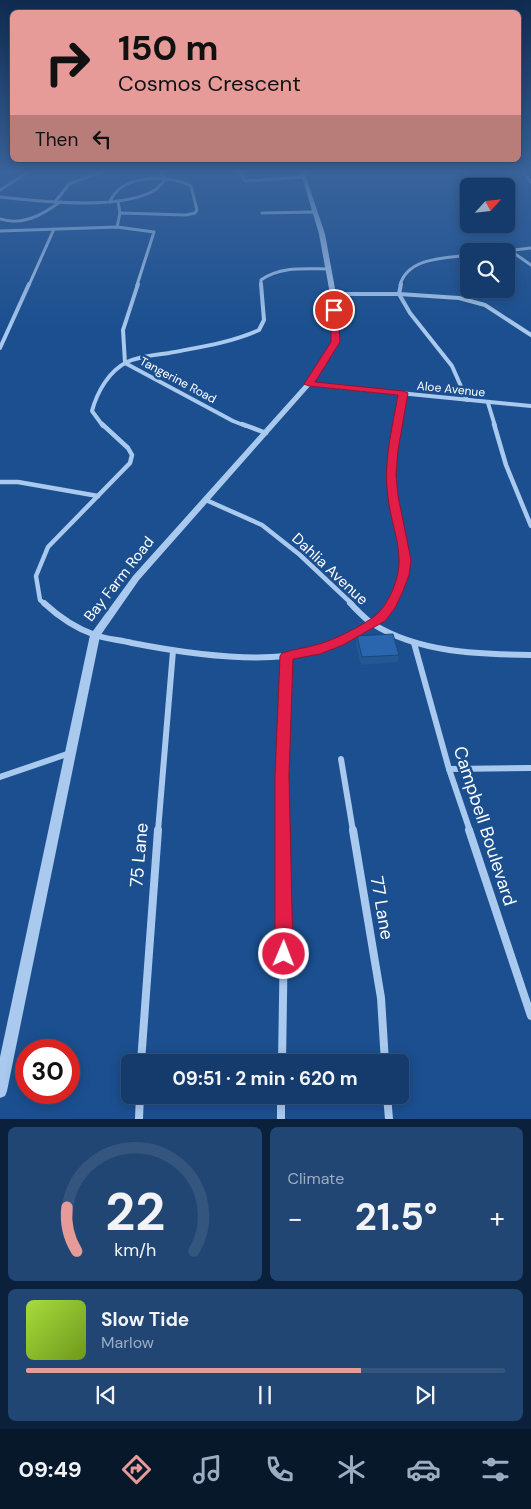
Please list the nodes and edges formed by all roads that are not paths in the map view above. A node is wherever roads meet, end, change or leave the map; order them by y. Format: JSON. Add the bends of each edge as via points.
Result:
{"nodes":[{"id":1,"x":320,"y":225,"type":"edge"},
{"id":2,"x":117,"y":227,"type":"joint"},
{"id":3,"x":54,"y":229,"type":"junction"},
{"id":4,"x":0,"y":231,"type":"edge"},
{"id":5,"x":531,"y":248,"type":"edge"},
{"id":6,"x":515,"y":250,"type":"edge"},
{"id":7,"x":515,"y":255,"type":"edge"},
{"id":8,"x":460,"y":257,"type":"edge"},
{"id":9,"x":531,"y":266,"type":"edge"},
{"id":10,"x":329,"y":270,"type":"junction"},
{"id":11,"x":333,"y":294,"type":"junction"},
{"id":12,"x":399,"y":294,"type":"junction"},
{"id":13,"x":531,"y":335,"type":"edge"},
{"id":14,"x":0,"y":348,"type":"edge"},
{"id":15,"x":125,"y":363,"type":"junction"},
{"id":16,"x":309,"y":384,"type":"junction"},
{"id":17,"x":403,"y":393,"type":"junction"},
{"id":18,"x":467,"y":400,"type":"junction"},
{"id":19,"x":488,"y":403,"type":"junction"},
{"id":20,"x":531,"y":406,"type":"edge"},
{"id":21,"x":266,"y":433,"type":"junction"},
{"id":22,"x":0,"y":482,"type":"edge"},
{"id":23,"x":98,"y":496,"type":"junction"},
{"id":24,"x":206,"y":500,"type":"junction"},
{"id":25,"x":531,"y":526,"type":"edge"},
{"id":26,"x":372,"y":624,"type":"junction"},
{"id":27,"x":95,"y":635,"type":"junction"},
{"id":28,"x":414,"y":643,"type":"junction"},
{"id":29,"x":172,"y":651,"type":"junction"},
{"id":30,"x":531,"y":655,"type":"edge"},
{"id":31,"x":286,"y":656,"type":"junction"},
{"id":32,"x":70,"y":753,"type":"junction"},
{"id":33,"x":341,"y":759,"type":"dead end"},
{"id":34,"x":531,"y":768,"type":"edge"},
{"id":35,"x":449,"y":769,"type":"junction"},
{"id":36,"x":0,"y":778,"type":"edge"},
{"id":37,"x":528,"y":1000,"type":"edge"},
{"id":38,"x":531,"y":1016,"type":"edge"},
{"id":39,"x":141,"y":1054,"type":"edge"},
{"id":40,"x":282,"y":1054,"type":"edge"},
{"id":41,"x":384,"y":1054,"type":"edge"},
{"id":42,"x":0,"y":1091,"type":"edge"},
{"id":43,"x":140,"y":1104,"type":"edge"},
{"id":44,"x":281,"y":1104,"type":"edge"},
{"id":45,"x":388,"y":1104,"type":"edge"},
{"id":46,"x":139,"y":1119,"type":"edge"},
{"id":47,"x":281,"y":1119,"type":"edge"},
{"id":48,"x":389,"y":1119,"type":"edge"}],
"edges":[{"from":1,"to":10,"type":"street","name":"Bay Farm Road"},
{"from":2,"to":3,"type":"street"},
{"from":2,"to":15,"type":"street","name":"Tangerine Road","via":[[154,232],[123,330]]},
{"from":3,"to":4,"type":"street"},
{"from":3,"to":14,"type":"street"},
{"from":5,"to":6,"type":"street"},
{"from":7,"to":9,"type":"street"},
{"from":8,"to":12,"type":"street","via":[[415,265],[403,277]]},
{"from":10,"to":11,"type":"street","name":"Bay Farm Road"},
{"from":10,"to":15,"type":"street","via":[[284,270],[266,276],[262,280],[264,320],[259,330],[246,337]]},
{"from":11,"to":12,"type":"street"},
{"from":11,"to":16,"type":"street","name":"Bay Farm Road","via":[[336,342]]},
{"from":12,"to":13,"type":"street","via":[[459,298],[485,306]]},
{"from":12,"to":18,"type":"street","via":[[417,325],[450,363]]},
{"from":15,"to":21,"type":"street","name":"Tangerine Road","via":[[233,420]]},
{"from":15,"to":23,"type":"street","via":[[104,384],[92,411],[132,455],[130,464]]},
{"from":16,"to":17,"type":"street","name":"Aloe Avenue"},
{"from":16,"to":21,"type":"street","name":"Bay Farm Road"},
{"from":17,"to":18,"type":"street","name":"Aloe Avenue"},
{"from":17,"to":26,"type":"street","via":[[391,475],[405,560],[404,575],[391,605]]},
{"from":18,"to":19,"type":"street","name":"Aloe Avenue"},
{"from":19,"to":20,"type":"street","name":"Aloe Avenue"},
{"from":19,"to":25,"type":"street","via":[[506,465]]},
{"from":21,"to":24,"type":"street","name":"Bay Farm Road"},
{"from":22,"to":23,"type":"street","via":[[18,482]]},
{"from":23,"to":27,"type":"street","via":[[48,547],[36,576],[40,600],[60,618]]},
{"from":24,"to":26,"type":"street","name":"Dahlia Avenue","via":[[262,525],[300,555]]},
{"from":24,"to":27,"type":"street","name":"Bay Farm Road","via":[[136,578]]},
{"from":26,"to":28,"type":"street","name":"Dahlia Avenue"},
{"from":26,"to":31,"type":"street","via":[[320,649]]},
{"from":27,"to":29,"type":"street"},
{"from":27,"to":32,"type":"street","name":"Bay Farm Road"},
{"from":28,"to":30,"type":"street","name":"Dahlia Avenue","via":[[484,654]]},
{"from":28,"to":35,"type":"street","name":"Campbell Boulevard"},
{"from":29,"to":31,"type":"street"},
{"from":29,"to":39,"type":"street","name":"75 Lane"},
{"from":31,"to":40,"type":"street","via":[[282,776]]},
{"from":32,"to":36,"type":"street"},
{"from":32,"to":42,"type":"street","name":"Bay Farm Road"},
{"from":33,"to":41,"type":"street","name":"77 Lane","via":[[381,998]]},
{"from":34,"to":35,"type":"street"},
{"from":35,"to":37,"type":"street","name":"Campbell Boulevard"},
{"from":37,"to":38,"type":"street","name":"Campbell Boulevard"},
{"from":43,"to":46,"type":"street"},
{"from":44,"to":47,"type":"street"},
{"from":45,"to":48,"type":"street"}]}
